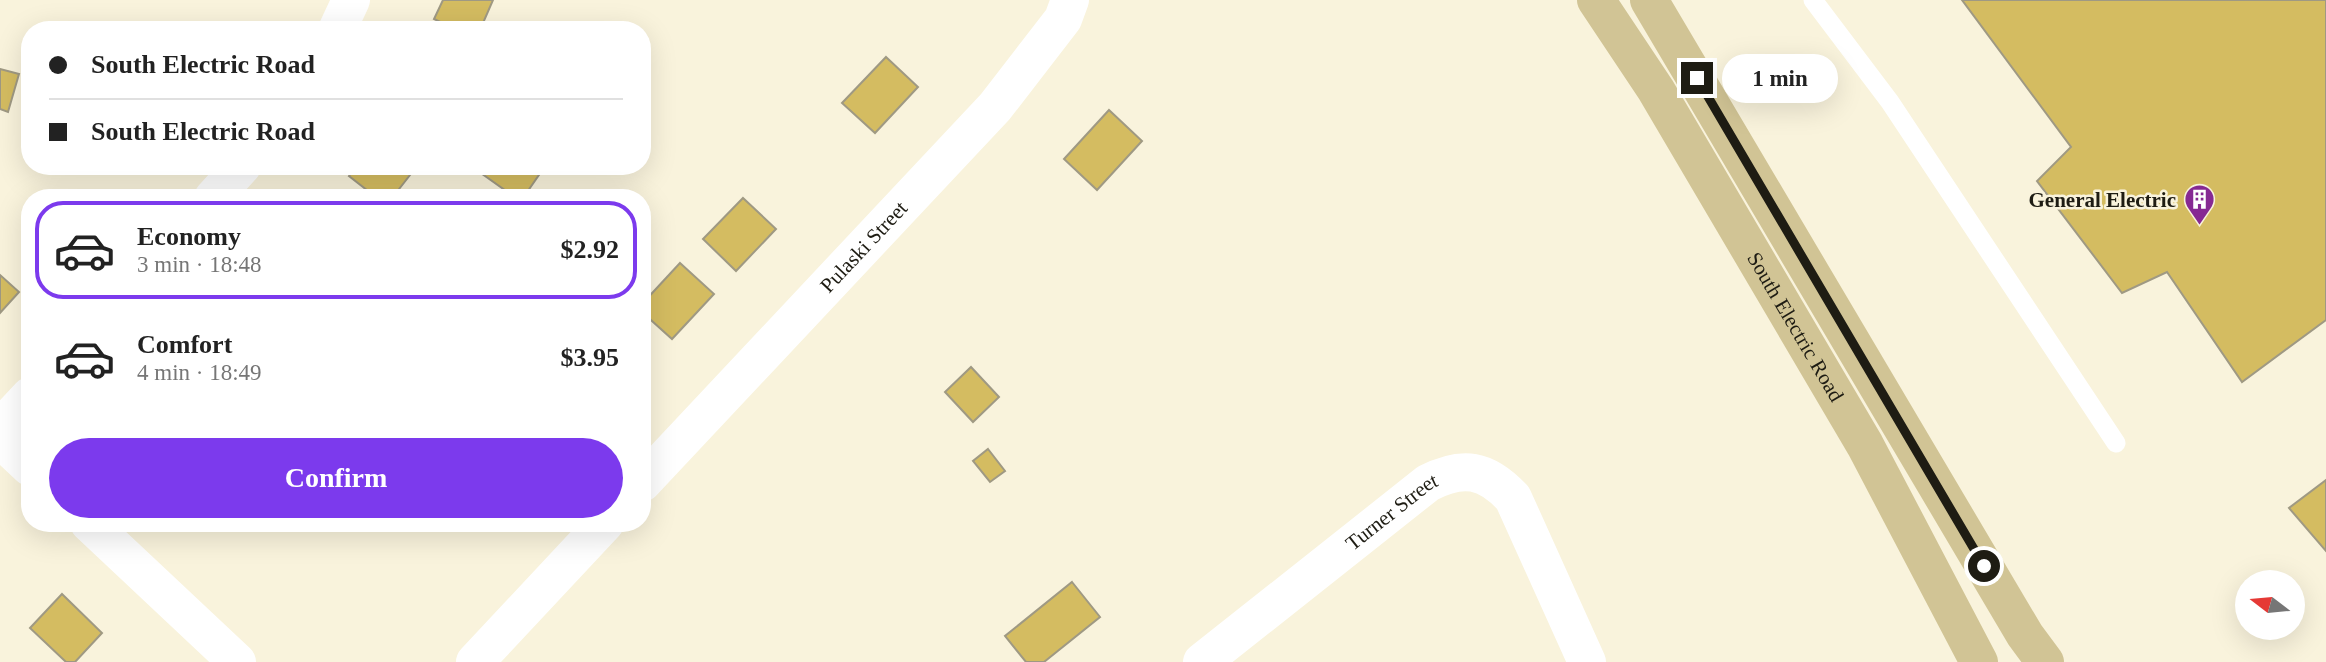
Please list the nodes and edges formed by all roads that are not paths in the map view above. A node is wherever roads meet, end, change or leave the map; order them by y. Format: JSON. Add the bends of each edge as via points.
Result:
{"nodes":[{"id":1,"x":351,"y":0,"type":"edge"},
{"id":2,"x":1070,"y":0,"type":"edge"},
{"id":3,"x":1597,"y":0,"type":"edge"},
{"id":4,"x":1649,"y":0,"type":"edge"},
{"id":5,"x":1813,"y":0,"type":"edge"},
{"id":6,"x":341,"y":21,"type":"edge"},
{"id":7,"x":234,"y":175,"type":"edge"},
{"id":8,"x":221,"y":189,"type":"edge"},
{"id":9,"x":21,"y":406,"type":"edge"},
{"id":10,"x":0,"y":428,"type":"edge"},
{"id":11,"x":0,"y":439,"type":"edge"},
{"id":12,"x":2116,"y":443,"type":"dead end"},
{"id":13,"x":21,"y":459,"type":"edge"},
{"id":14,"x":651,"y":473,"type":"edge"},
{"id":15,"x":99,"y":532,"type":"edge"},
{"id":16,"x":597,"y":532,"type":"edge"},
{"id":17,"x":237,"y":662,"type":"edge"},
{"id":18,"x":475,"y":662,"type":"edge"},
{"id":19,"x":1202,"y":662,"type":"edge"},
{"id":20,"x":1587,"y":662,"type":"edge"},
{"id":21,"x":1979,"y":662,"type":"edge"},
{"id":22,"x":2045,"y":662,"type":"edge"}],
"edges":[{"from":1,"to":6,"type":"street"},
{"from":2,"to":14,"type":"street","name":"Pulaski Street","via":[[1057,28],[995,107]]},
{"from":3,"to":21,"type":"main road","name":"South Electric Road","via":[[1656,90],[1865,445]]},
{"from":4,"to":22,"type":"main road","name":"South Electric Road"},
{"from":5,"to":12,"type":"lane","via":[[1891,102]]},
{"from":7,"to":8,"type":"street"},
{"from":9,"to":10,"type":"street"},
{"from":11,"to":13,"type":"street"},
{"from":15,"to":17,"type":"street"},
{"from":16,"to":18,"type":"street"},
{"from":19,"to":20,"type":"street","name":"Turner Street","via":[[1427,483],[1459,471],[1479,473],[1498,482],[1513,498]]}]}
